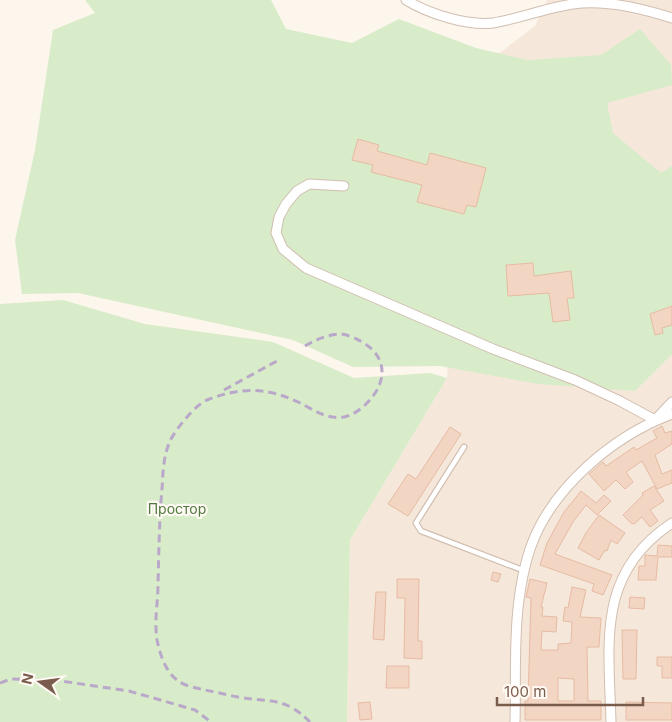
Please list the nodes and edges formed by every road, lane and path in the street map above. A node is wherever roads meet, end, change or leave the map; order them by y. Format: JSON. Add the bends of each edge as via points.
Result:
{"nodes":[{"id":1,"x":406,"y":0,"type":"edge"},
{"id":2,"x":672,"y":18,"type":"edge"},
{"id":3,"x":344,"y":186,"type":"dead end"},
{"id":4,"x":672,"y":402,"type":"edge"},
{"id":5,"x":672,"y":414,"type":"edge"},
{"id":6,"x":655,"y":420,"type":"junction"},
{"id":7,"x":464,"y":447,"type":"dead end"},
{"id":8,"x":672,"y":523,"type":"edge"},
{"id":9,"x":524,"y":571,"type":"junction"},
{"id":10,"x":515,"y":722,"type":"edge"},
{"id":11,"x":611,"y":722,"type":"edge"}],
"edges":[{"from":1,"to":2,"type":"street","via":[[438,16],[462,21],[492,23],[561,5],[584,3],[623,6]]},
{"from":3,"to":6,"type":"street","via":[[309,184],[286,204],[279,217],[276,233],[283,249],[306,268],[493,349],[575,380]]},
{"from":4,"to":6,"type":"street"},
{"from":5,"to":6,"type":"street"},
{"from":6,"to":9,"type":"street","via":[[600,454],[570,484],[541,525]]},
{"from":7,"to":9,"type":"lane","via":[[416,523],[421,531]]},
{"from":8,"to":11,"type":"street","via":[[630,563],[620,582],[610,623]]},
{"from":9,"to":10,"type":"street","via":[[518,608]]}]}
